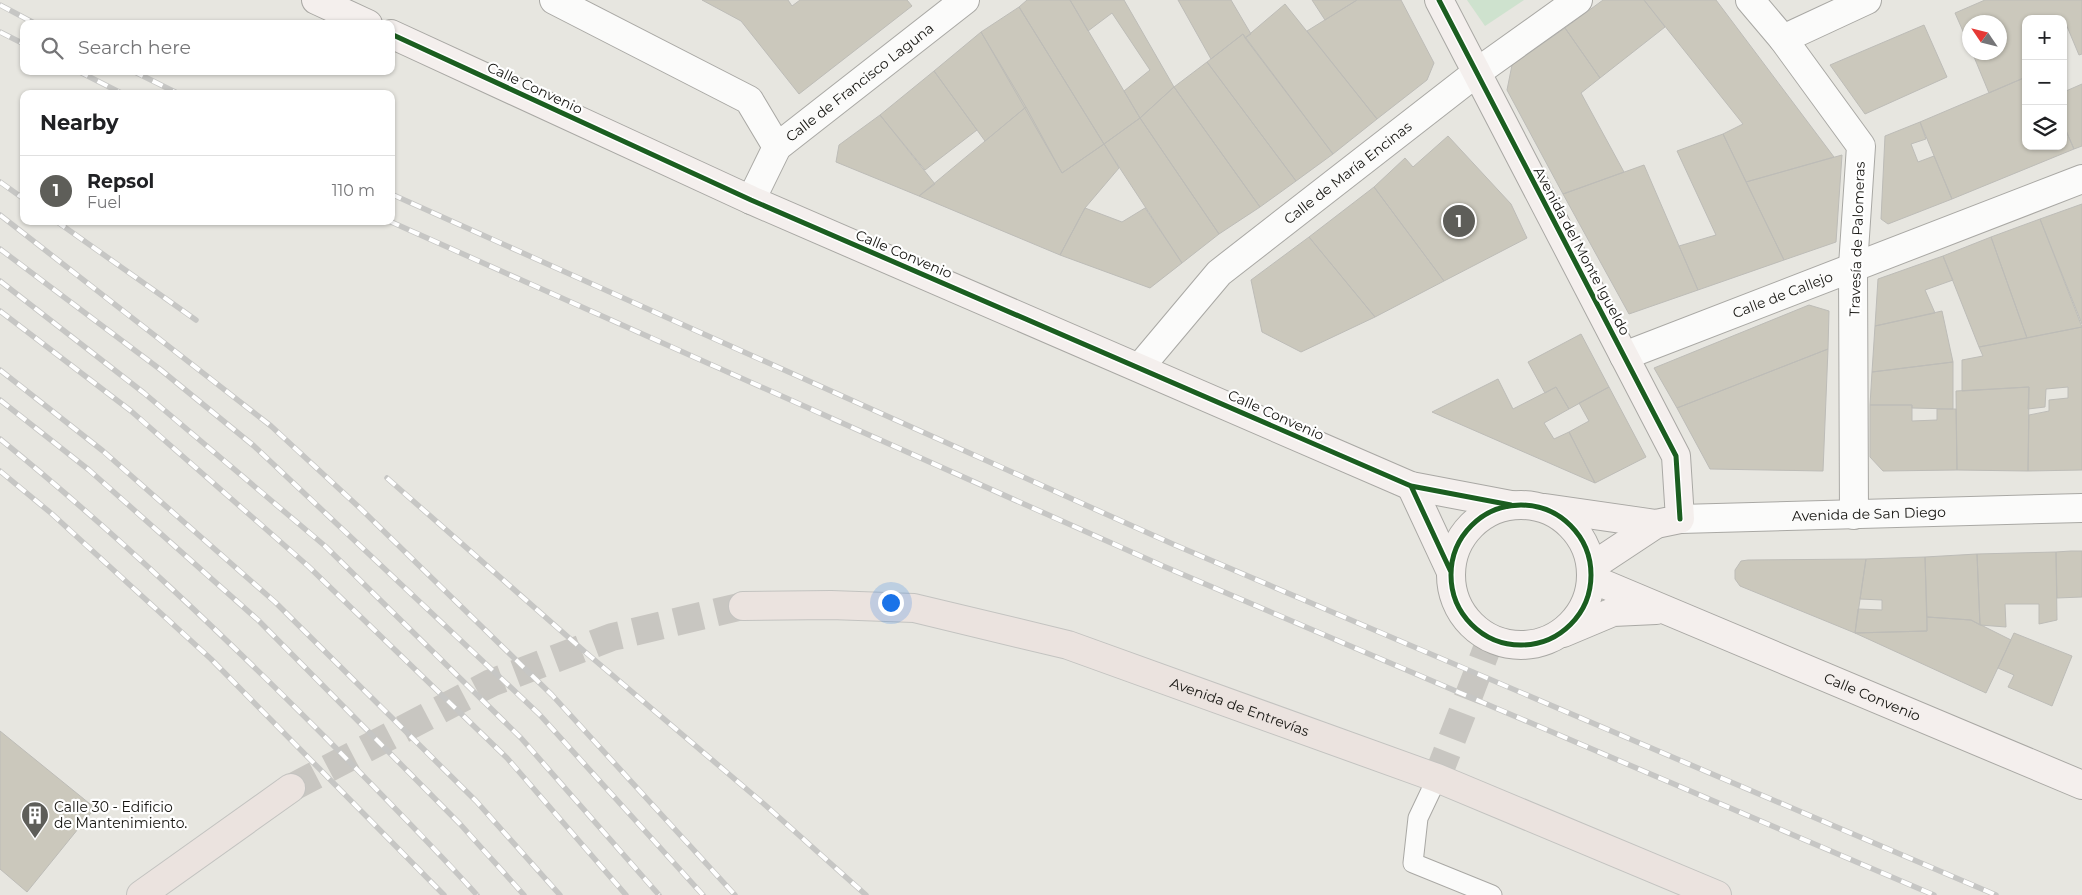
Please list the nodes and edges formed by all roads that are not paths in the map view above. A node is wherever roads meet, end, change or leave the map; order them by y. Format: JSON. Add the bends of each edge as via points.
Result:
{"nodes":[{"id":1,"x":316,"y":0,"type":"edge"},
{"id":2,"x":554,"y":0,"type":"edge"},
{"id":3,"x":966,"y":0,"type":"edge"},
{"id":4,"x":1439,"y":0,"type":"edge"},
{"id":5,"x":1578,"y":0,"type":"edge"},
{"id":6,"x":1750,"y":0,"type":"edge"},
{"id":7,"x":1867,"y":0,"type":"edge"},
{"id":8,"x":359,"y":20,"type":"edge"},
{"id":9,"x":395,"y":36,"type":"edge"},
{"id":10,"x":1783,"y":39,"type":"junction"},
{"id":11,"x":1476,"y":73,"type":"junction"},
{"id":12,"x":777,"y":147,"type":"junction"},
{"id":13,"x":2082,"y":180,"type":"edge"},
{"id":14,"x":751,"y":200,"type":"junction"},
{"id":15,"x":1853,"y":266,"type":"junction"},
{"id":16,"x":1624,"y":356,"type":"junction"},
{"id":17,"x":1140,"y":367,"type":"junction"},
{"id":18,"x":1411,"y":486,"type":"junction"},
{"id":19,"x":1511,"y":505,"type":"junction"},
{"id":20,"x":1545,"y":508,"type":"junction"},
{"id":21,"x":2082,"y":508,"type":"edge"},
{"id":22,"x":1854,"y":515,"type":"junction"},
{"id":23,"x":1668,"y":522,"type":"junction"},
{"id":24,"x":1451,"y":572,"type":"junction"},
{"id":25,"x":1591,"y":573,"type":"junction"},
{"id":26,"x":743,"y":606,"type":"tunnel mouth"},
{"id":27,"x":1663,"y":610,"type":"junction"},
{"id":28,"x":1554,"y":636,"type":"junction"},
{"id":29,"x":1437,"y":778,"type":"junction"},
{"id":30,"x":2082,"y":785,"type":"edge"},
{"id":31,"x":291,"y":788,"type":"tunnel mouth"},
{"id":32,"x":141,"y":895,"type":"edge"},
{"id":33,"x":1492,"y":895,"type":"edge"},
{"id":34,"x":1717,"y":895,"type":"edge"}],
"edges":[{"from":1,"to":8,"type":"street"},
{"from":2,"to":12,"type":"street","via":[[749,100]]},
{"from":3,"to":12,"type":"street","name":"Calle de Francisco Laguna"},
{"from":4,"to":11,"type":"street","name":"Avenida del Monte Igueldo"},
{"from":5,"to":11,"type":"street","name":"Calle de María Encinas"},
{"from":6,"to":10,"type":"street","name":"Travesía de Palomeras"},
{"from":7,"to":10,"type":"street"},
{"from":9,"to":14,"type":"street","name":"Calle Convenio"},
{"from":10,"to":15,"type":"street","name":"Travesía de Palomeras","via":[[1861,146]]},
{"from":11,"to":16,"type":"street","name":"Avenida del Monte Igueldo"},
{"from":11,"to":17,"type":"street","name":"Calle de María Encinas","via":[[1219,273]]},
{"from":12,"to":14,"type":"street","name":"Calle de Francisco Laguna"},
{"from":13,"to":15,"type":"street","name":"Calle de Callejo"},
{"from":14,"to":17,"type":"street","name":"Calle Convenio"},
{"from":15,"to":16,"type":"street","name":"Calle de Callejo"},
{"from":15,"to":22,"type":"street","name":"Travesía de Palomeras"},
{"from":16,"to":23,"type":"street","name":"Avenida del Monte Igueldo","via":[[1676,456]]},
{"from":17,"to":18,"type":"street","name":"Calle Convenio"},
{"from":18,"to":19,"type":"street","name":"Calle Convenio"},
{"from":18,"to":24,"type":"street"},
{"from":19,"to":20,"type":"street"},
{"from":19,"to":24,"type":"street","via":[[1488,513],[1469,528],[1456,548]]},
{"from":20,"to":23,"type":"street","name":"Avenida de San Diego"},
{"from":20,"to":25,"type":"street","via":[[1576,531],[1586,548]]},
{"from":21,"to":22,"type":"street","name":"Avenida de San Diego"},
{"from":22,"to":23,"type":"street","name":"Avenida de San Diego"},
{"from":23,"to":25,"type":"street"},
{"from":24,"to":28,"type":"street","via":[[1453,592],[1462,611],[1474,627],[1491,638],[1526,644]]},
{"from":25,"to":27,"type":"street","name":"Calle Convenio"},
{"from":25,"to":28,"type":"street","via":[[1586,602],[1573,622]]},
{"from":26,"to":29,"type":"main road","name":"Avenida de Entrevías","via":[[914,608],[1068,645]]},
{"from":27,"to":28,"type":"street","name":"Calle Convenio","via":[[1613,612]]},
{"from":27,"to":30,"type":"street","name":"Calle Convenio"},
{"from":29,"to":33,"type":"lane","via":[[1418,818],[1412,863]]},
{"from":29,"to":34,"type":"main road","name":"Avenida de Entrevías"},
{"from":31,"to":32,"type":"main road"}]}
